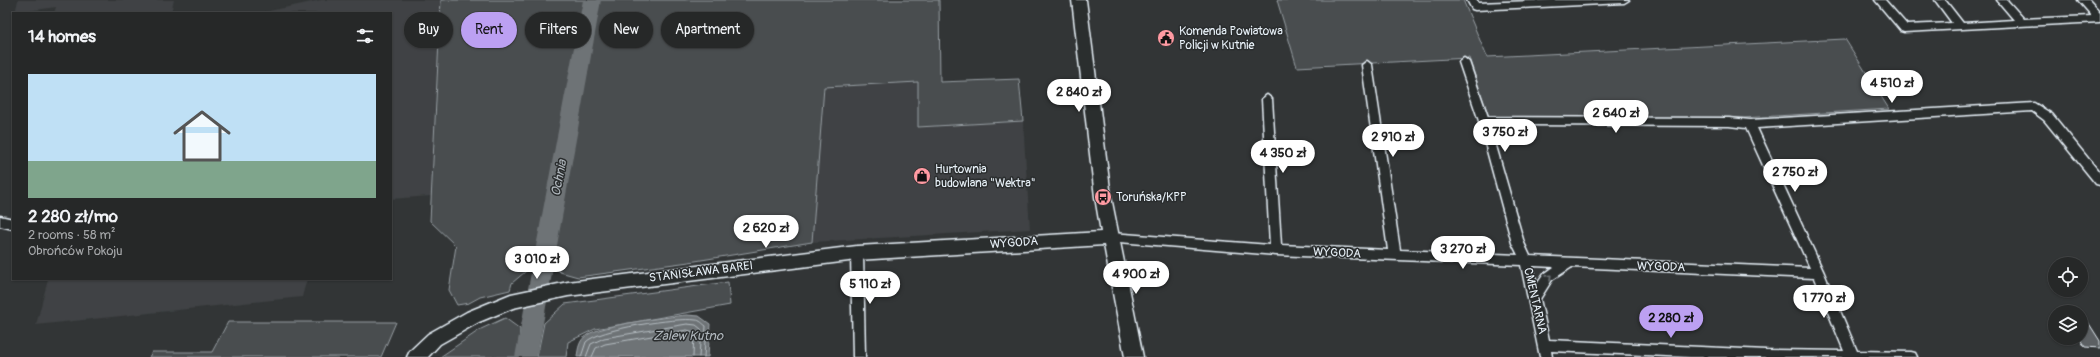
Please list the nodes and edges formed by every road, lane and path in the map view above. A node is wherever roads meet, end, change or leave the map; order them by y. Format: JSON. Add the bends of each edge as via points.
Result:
{"nodes":[{"id":1,"x":1079,"y":0,"type":"edge"},
{"id":2,"x":1624,"y":0,"type":"edge"},
{"id":3,"x":1880,"y":0,"type":"edge"},
{"id":4,"x":1940,"y":0,"type":"edge"},
{"id":5,"x":2002,"y":0,"type":"edge"},
{"id":6,"x":2083,"y":0,"type":"edge"},
{"id":7,"x":1473,"y":4,"type":"edge"},
{"id":8,"x":2100,"y":18,"type":"edge"},
{"id":9,"x":2021,"y":22,"type":"junction"},
{"id":10,"x":1960,"y":26,"type":"junction"},
{"id":11,"x":1464,"y":62,"type":"dead end"},
{"id":12,"x":1368,"y":65,"type":"dead end"},
{"id":13,"x":1267,"y":100,"type":"dead end"},
{"id":14,"x":1484,"y":121,"type":"junction"},
{"id":15,"x":1750,"y":124,"type":"junction"},
{"id":16,"x":2100,"y":180,"type":"edge"},
{"id":17,"x":0,"y":221,"type":"edge"},
{"id":18,"x":12,"y":224,"type":"edge"},
{"id":19,"x":1111,"y":238,"type":"junction"},
{"id":20,"x":1276,"y":250,"type":"junction"},
{"id":21,"x":857,"y":253,"type":"junction"},
{"id":22,"x":1395,"y":255,"type":"junction"},
{"id":23,"x":1526,"y":261,"type":"junction"},
{"id":24,"x":1571,"y":263,"type":"junction"},
{"id":25,"x":1818,"y":273,"type":"junction"},
{"id":26,"x":1534,"y":298,"type":"junction"},
{"id":27,"x":1545,"y":351,"type":"edge"},
{"id":28,"x":1816,"y":356,"type":"edge"},
{"id":29,"x":1853,"y":356,"type":"edge"},
{"id":30,"x":416,"y":357,"type":"edge"},
{"id":31,"x":860,"y":357,"type":"edge"},
{"id":32,"x":1134,"y":357,"type":"edge"},
{"id":33,"x":1912,"y":357,"type":"edge"}],
"edges":[{"from":1,"to":19,"type":"street","via":[[1103,197]]},
{"from":2,"to":7,"type":"street"},
{"from":3,"to":10,"type":"street","via":[[1904,29]]},
{"from":4,"to":10,"type":"street"},
{"from":5,"to":9,"type":"street"},
{"from":6,"to":8,"type":"street"},
{"from":8,"to":9,"type":"street"},
{"from":9,"to":10,"type":"street"},
{"from":11,"to":14,"type":"street","name":"CMENTARNA"},
{"from":12,"to":22,"type":"street"},
{"from":13,"to":20,"type":"street"},
{"from":14,"to":15,"type":"street"},
{"from":14,"to":23,"type":"street","name":"CMENTARNA","via":[[1518,243]]},
{"from":15,"to":16,"type":"street","via":[[2034,107],[2048,117]]},
{"from":15,"to":25,"type":"street"},
{"from":17,"to":18,"type":"street"},
{"from":19,"to":20,"type":"street","name":"WYGODA"},
{"from":19,"to":21,"type":"street","name":"WYGODA"},
{"from":19,"to":32,"type":"street"},
{"from":20,"to":22,"type":"street","name":"WYGODA"},
{"from":21,"to":30,"type":"street","name":"STANISŁAWA BAREI","via":[[568,289],[511,301],[473,317],[434,339]]},
{"from":21,"to":31,"type":"street"},
{"from":22,"to":23,"type":"street","name":"WYGODA"},
{"from":23,"to":24,"type":"street","name":"WYGODA"},
{"from":23,"to":26,"type":"street","name":"CMENTARNA"},
{"from":24,"to":25,"type":"street","name":"WYGODA"},
{"from":26,"to":24,"type":"street","one_way":true,"via":[[1548,276]]},
{"from":25,"to":29,"type":"street"},
{"from":26,"to":27,"type":"street","name":"CMENTARNA"},
{"from":27,"to":28,"type":"street"},
{"from":28,"to":29,"type":"street"},
{"from":29,"to":33,"type":"street"}]}
